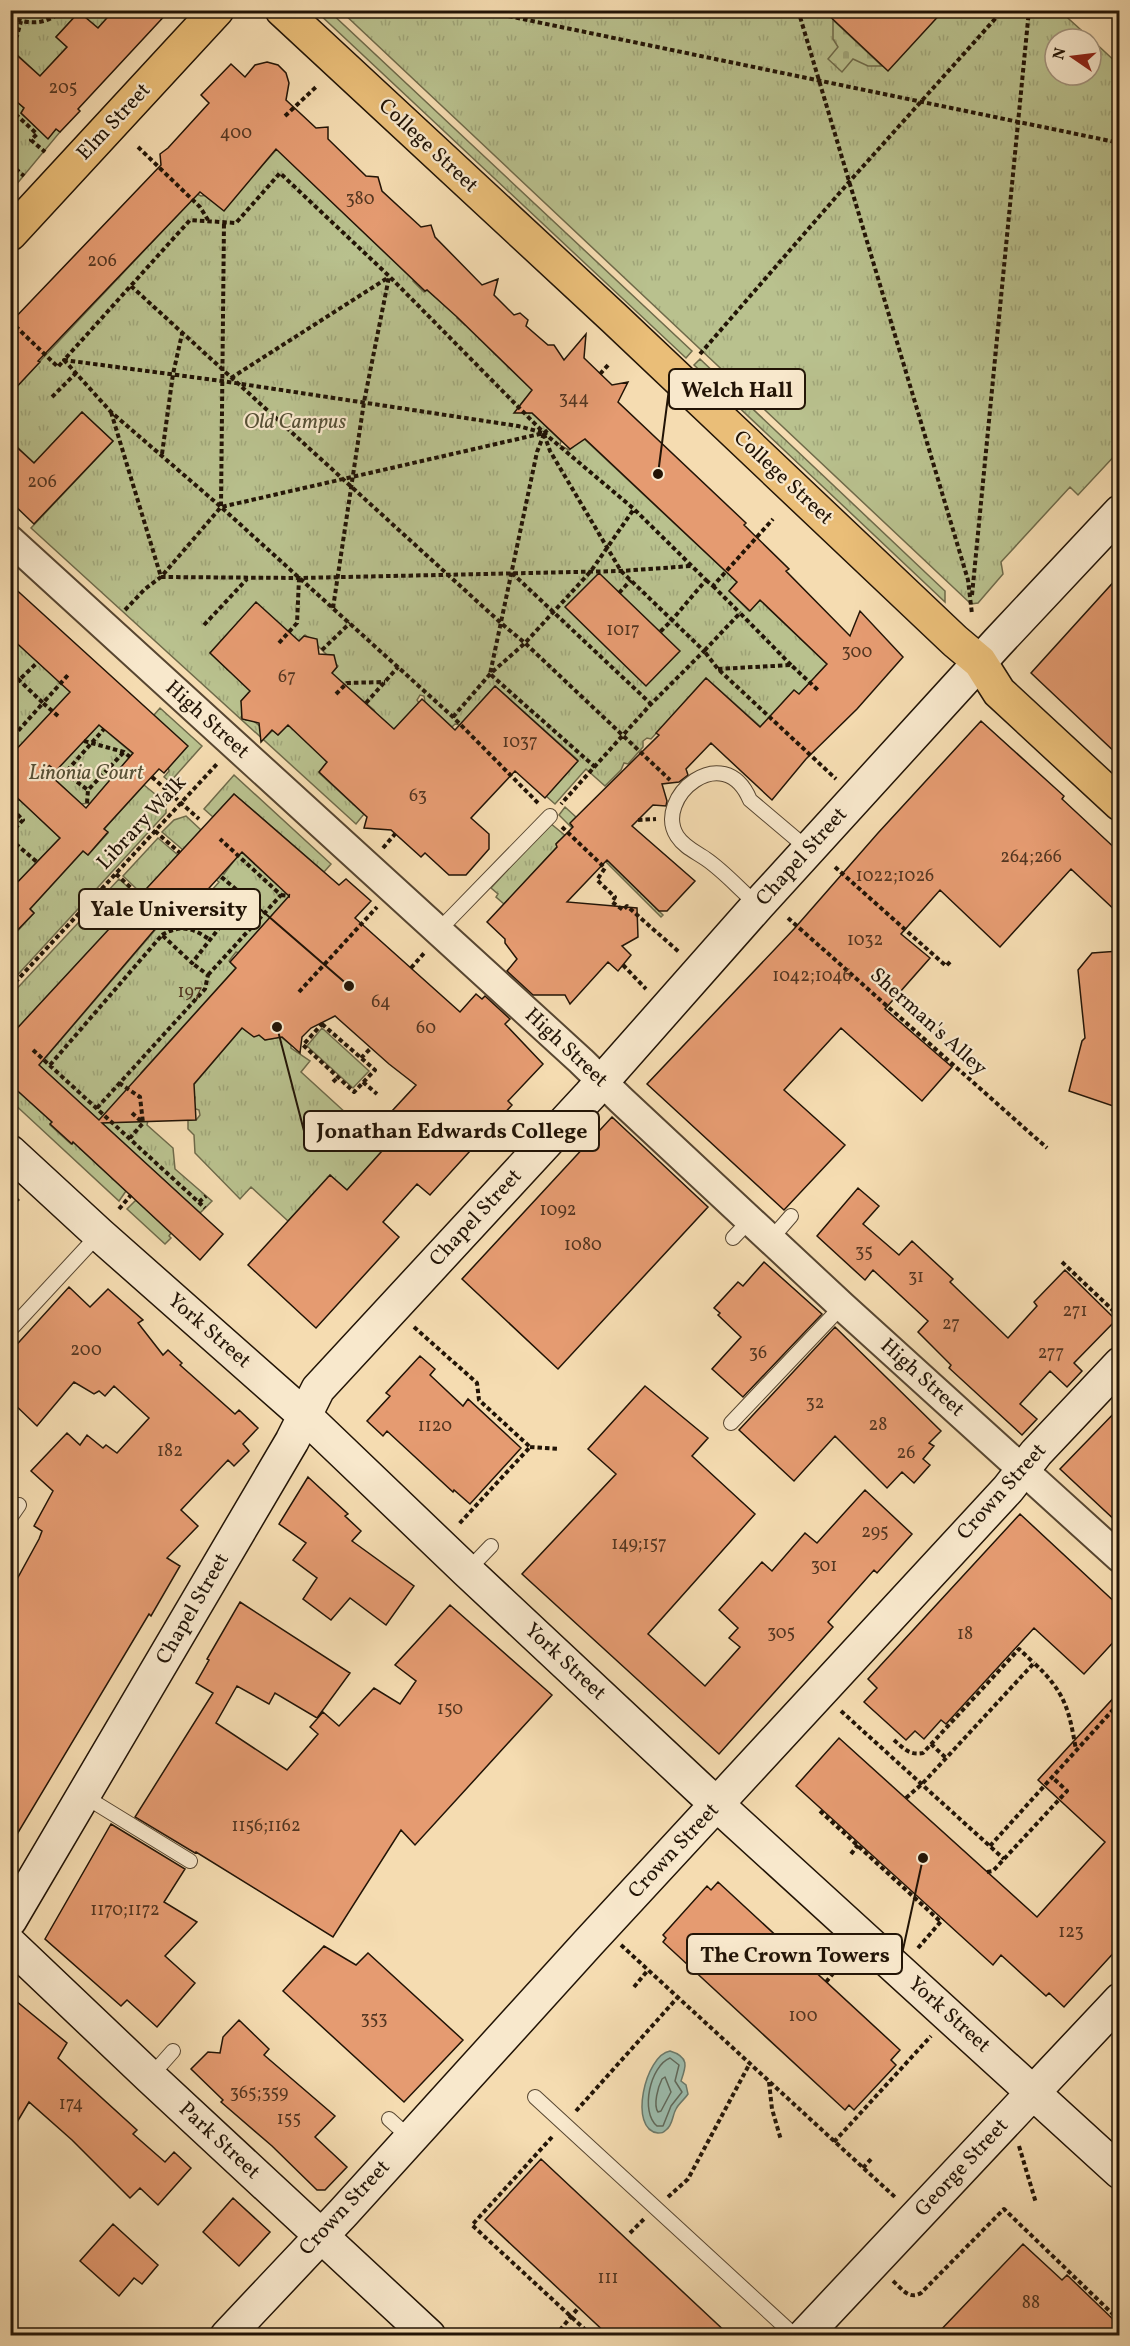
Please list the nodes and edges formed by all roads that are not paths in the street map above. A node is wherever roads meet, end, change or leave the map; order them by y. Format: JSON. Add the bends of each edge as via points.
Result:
{"nodes":[{"id":1,"x":217,"y":10,"type":"edge"},
{"id":2,"x":282,"y":10,"type":"edge"},
{"id":3,"x":10,"y":234,"type":"edge"},
{"id":4,"x":1119,"y":512,"type":"edge"},
{"id":5,"x":10,"y":540,"type":"edge"},
{"id":6,"x":980,"y":662,"type":"junction"},
{"id":7,"x":1119,"y":804,"type":"edge"},
{"id":8,"x":550,"y":816,"type":"road end"},
{"id":9,"x":822,"y":859,"type":"junction"},
{"id":10,"x":758,"y":906,"type":"junction"},
{"id":11,"x":434,"y":938,"type":"junction"},
{"id":12,"x":602,"y":1082,"type":"junction"},
{"id":13,"x":10,"y":1152,"type":"edge"},
{"id":14,"x":791,"y":1216,"type":"dead end"},
{"id":15,"x":109,"y":1221,"type":"junction"},
{"id":16,"x":771,"y":1239,"type":"junction"},
{"id":17,"x":842,"y":1306,"type":"junction"},
{"id":18,"x":10,"y":1330,"type":"edge"},
{"id":19,"x":1119,"y":1364,"type":"edge"},
{"id":20,"x":305,"y":1416,"type":"junction"},
{"id":21,"x":731,"y":1423,"type":"dead end"},
{"id":22,"x":1023,"y":1470,"type":"junction"},
{"id":23,"x":19,"y":1505,"type":"dead end"},
{"id":24,"x":10,"y":1518,"type":"edge"},
{"id":25,"x":491,"y":1546,"type":"dead end"},
{"id":26,"x":1119,"y":1558,"type":"edge"},
{"id":27,"x":467,"y":1571,"type":"junction"},
{"id":28,"x":84,"y":1796,"type":"junction"},
{"id":29,"x":718,"y":1804,"type":"junction"},
{"id":30,"x":190,"y":1861,"type":"dead end"},
{"id":31,"x":10,"y":1920,"type":"edge"},
{"id":32,"x":10,"y":1944,"type":"edge"},
{"id":33,"x":1119,"y":2000,"type":"edge"},
{"id":34,"x":173,"y":2051,"type":"dead end"},
{"id":35,"x":150,"y":2077,"type":"junction"},
{"id":36,"x":1034,"y":2092,"type":"junction"},
{"id":37,"x":535,"y":2097,"type":"dead end"},
{"id":38,"x":1119,"y":2172,"type":"edge"},
{"id":39,"x":320,"y":2235,"type":"junction"},
{"id":40,"x":226,"y":2336,"type":"edge"},
{"id":41,"x":429,"y":2336,"type":"edge"},
{"id":42,"x":795,"y":2336,"type":"edge"},
{"id":43,"x":804,"y":2336,"type":"edge"}],
"edges":[{"from":1,"to":3,"type":"main road","name":"Elm Street"},
{"from":2,"to":6,"type":"main road","name":"College Street"},
{"from":4,"to":6,"type":"main road","name":"Chapel Street"},
{"from":5,"to":11,"type":"street","name":"High Street"},
{"from":6,"to":7,"type":"main road","name":"College Street","via":[[999,692]]},
{"from":6,"to":9,"type":"main road","name":"Chapel Street"},
{"from":8,"to":11,"type":"lane"},
{"from":9,"to":10,"type":"main road","name":"Chapel Street"},
{"from":9,"to":10,"type":"lane","via":[[750,800],[745,788],[731,777],[712,772],[700,776],[671,811],[672,825],[678,838]]},
{"from":10,"to":12,"type":"main road","name":"Chapel Street"},
{"from":11,"to":12,"type":"street","name":"High Street"},
{"from":12,"to":16,"type":"street","name":"High Street","via":[[741,1229]]},
{"from":12,"to":20,"type":"main road","name":"Chapel Street","via":[[318,1389]]},
{"from":13,"to":15,"type":"main road","name":"York Street"},
{"from":14,"to":16,"type":"lane"},
{"from":15,"to":18,"type":"lane"},
{"from":15,"to":20,"type":"main road","name":"York Street"},
{"from":16,"to":17,"type":"street","name":"High Street"},
{"from":17,"to":21,"type":"lane"},
{"from":17,"to":22,"type":"street","name":"High Street"},
{"from":19,"to":22,"type":"main road","name":"Crown Street"},
{"from":20,"to":27,"type":"main road","name":"York Street"},
{"from":20,"to":28,"type":"main road","name":"Chapel Street"},
{"from":22,"to":26,"type":"street","name":"High Street"},
{"from":22,"to":29,"type":"main road","name":"Crown Street"},
{"from":23,"to":24,"type":"lane"},
{"from":25,"to":27,"type":"lane"},
{"from":27,"to":29,"type":"main road","name":"York Street"},
{"from":28,"to":30,"type":"lane"},
{"from":28,"to":31,"type":"main road","name":"Chapel Street"},
{"from":29,"to":36,"type":"main road","name":"York Street"},
{"from":29,"to":39,"type":"main road","name":"Crown Street","via":[[399,2129]]},
{"from":32,"to":35,"type":"main road","name":"Park Street"},
{"from":33,"to":36,"type":"main road","name":"George Street"},
{"from":34,"to":35,"type":"lane"},
{"from":35,"to":39,"type":"main road","name":"Park Street"},
{"from":36,"to":38,"type":"main road","name":"York Street"},
{"from":36,"to":43,"type":"main road","name":"George Street"},
{"from":37,"to":42,"type":"lane"},
{"from":39,"to":40,"type":"main road","name":"Crown Street"},
{"from":39,"to":41,"type":"main road","name":"Park Street"}]}
